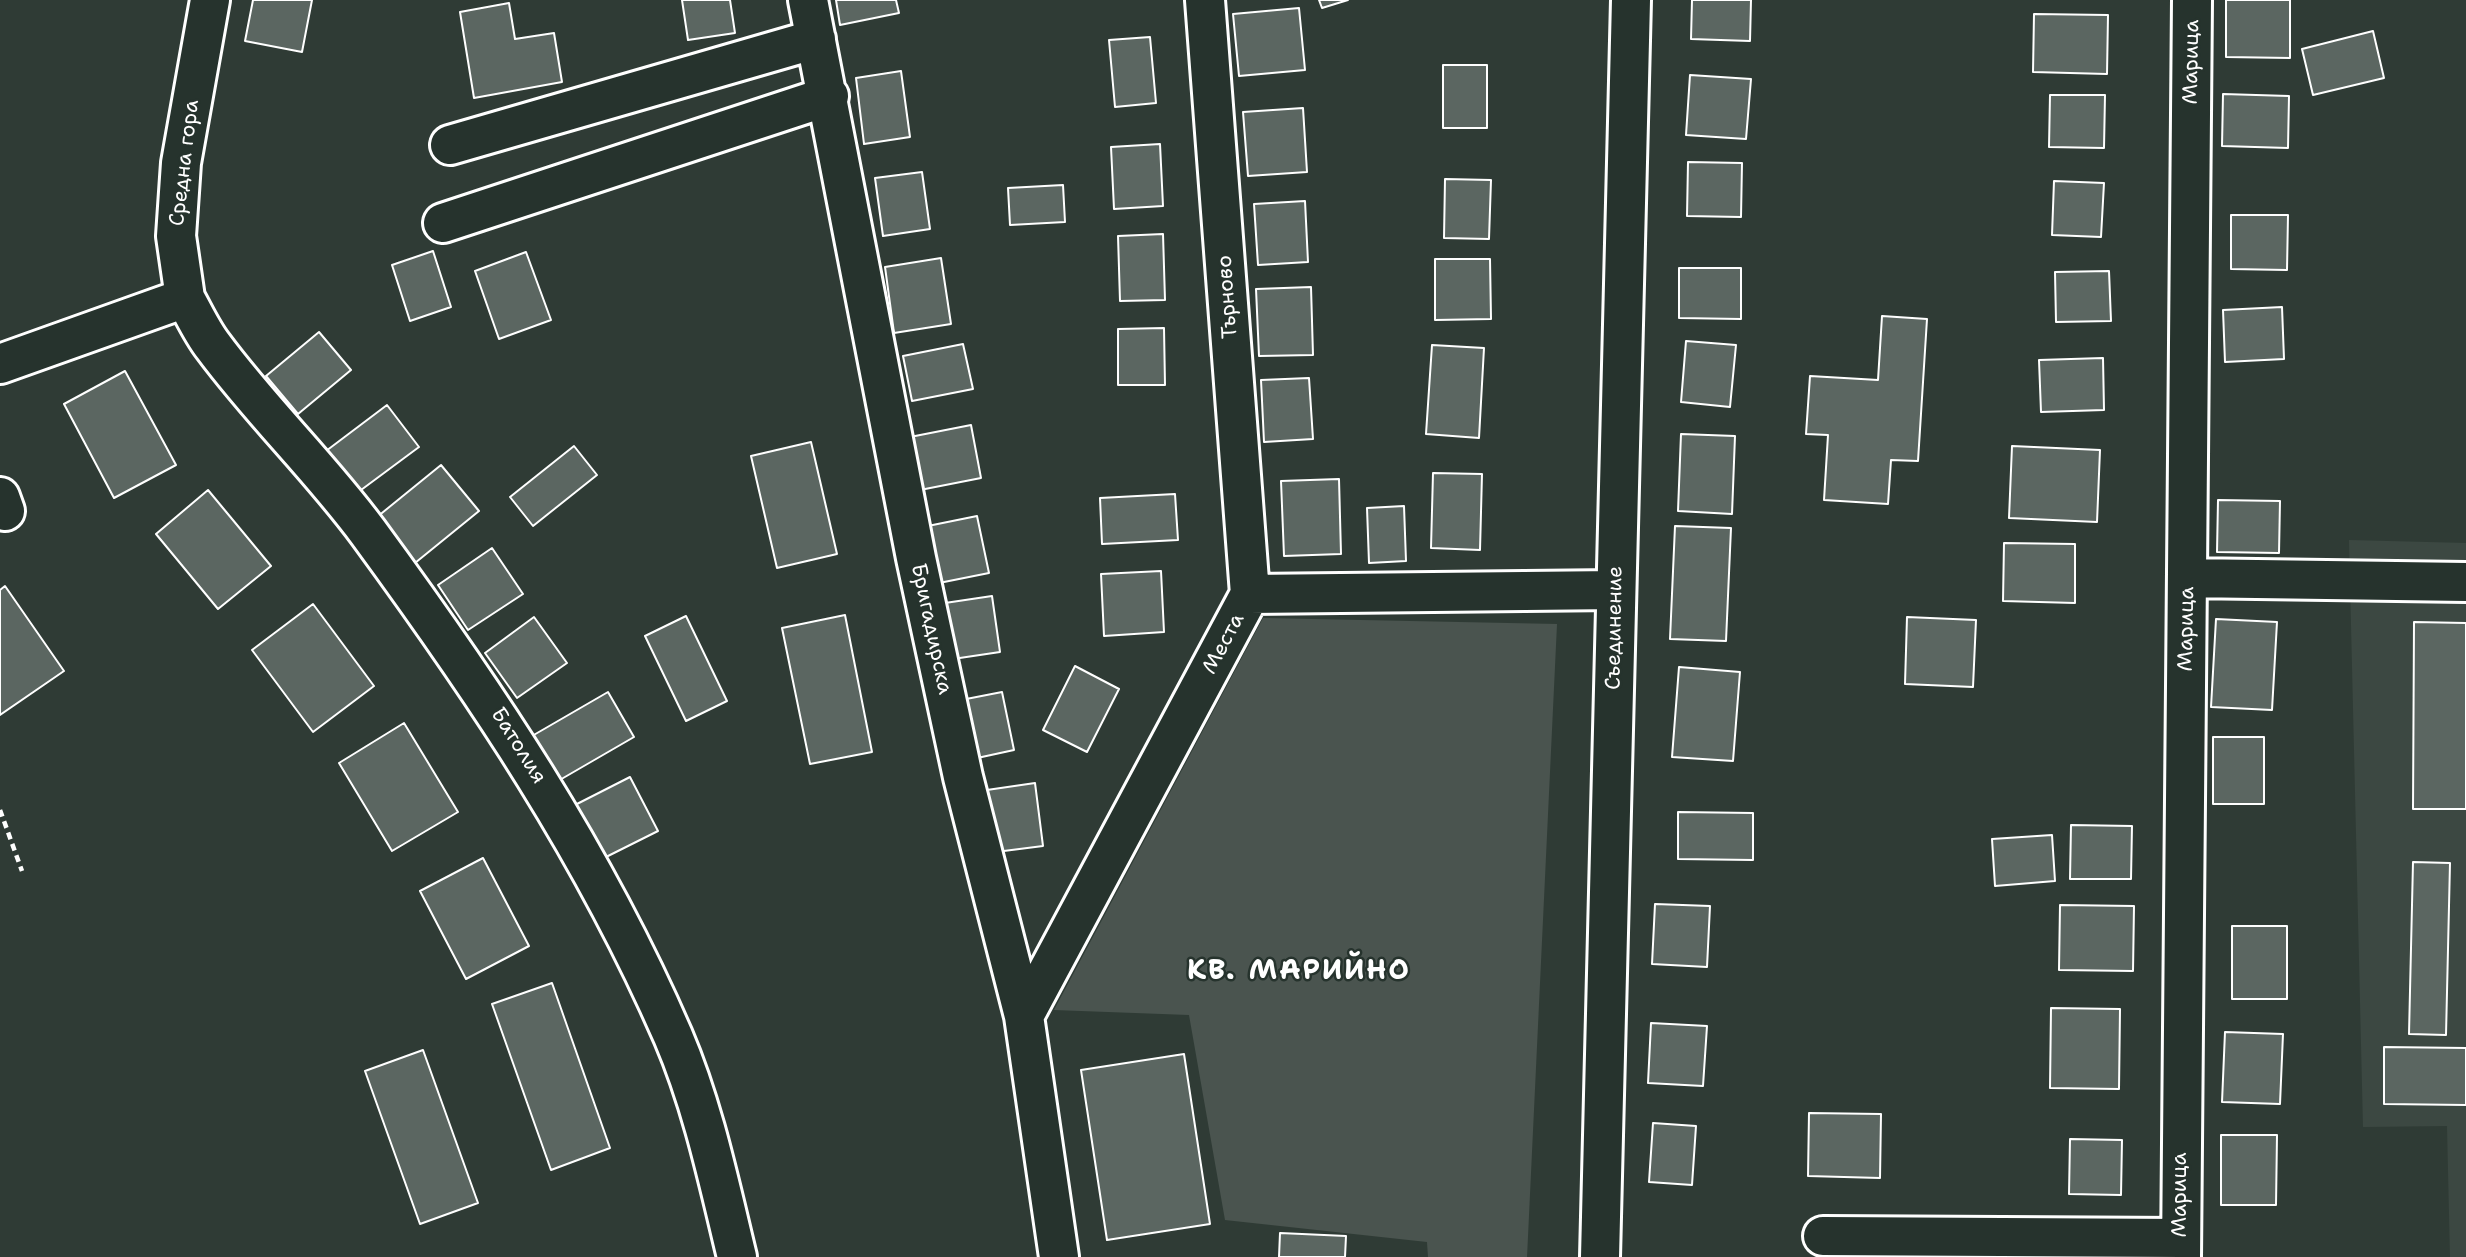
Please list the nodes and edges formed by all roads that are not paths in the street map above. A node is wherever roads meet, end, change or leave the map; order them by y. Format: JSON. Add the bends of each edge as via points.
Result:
{"nodes":[{"id":1,"x":211,"y":0,"type":"edge"},
{"id":2,"x":808,"y":0,"type":"edge"},
{"id":3,"x":1205,"y":0,"type":"edge"},
{"id":4,"x":1631,"y":0,"type":"edge"},
{"id":5,"x":2192,"y":0,"type":"edge"},
{"id":6,"x":816,"y":39,"type":"junction"},
{"id":7,"x":829,"y":96,"type":"junction"},
{"id":8,"x":450,"y":145,"type":"dead end"},
{"id":9,"x":443,"y":223,"type":"dead end"},
{"id":10,"x":185,"y":298,"type":"junction"},
{"id":11,"x":0,"y":364,"type":"edge"},
{"id":12,"x":2187,"y":578,"type":"junction"},
{"id":13,"x":2466,"y":582,"type":"edge"},
{"id":14,"x":1616,"y":590,"type":"junction"},
{"id":15,"x":1251,"y":594,"type":"junction"},
{"id":16,"x":1024,"y":1016,"type":"junction"},
{"id":17,"x":1822,"y":1236,"type":"dead end"},
{"id":18,"x":2181,"y":1247,"type":"edge"},
{"id":19,"x":737,"y":1257,"type":"edge"},
{"id":20,"x":1059,"y":1257,"type":"edge"},
{"id":21,"x":1600,"y":1257,"type":"edge"}],
"edges":[{"from":1,"to":10,"type":"street","name":"Средна гора","via":[[181,163],[176,236]]},
{"from":2,"to":6,"type":"street","name":"Бригадирска"},
{"from":3,"to":15,"type":"street","name":"Търново"},
{"from":4,"to":14,"type":"street","name":"Съединение"},
{"from":5,"to":12,"type":"street","name":"Марица"},
{"from":6,"to":7,"type":"street","name":"Бригадирска"},
{"from":6,"to":8,"type":"street"},
{"from":7,"to":9,"type":"street"},
{"from":7,"to":16,"type":"street","name":"Бригадирска","via":[[919,572],[963,777]]},
{"from":10,"to":11,"type":"street"},
{"from":10,"to":19,"type":"street","name":"Батолия","via":[[212,345],[406,584],[479,685],[550,798],[617,918],[674,1038]]},
{"from":12,"to":13,"type":"street"},
{"from":12,"to":18,"type":"street","name":"Марица"},
{"from":14,"to":15,"type":"street","name":"Места"},
{"from":14,"to":21,"type":"street","name":"Съединение"},
{"from":15,"to":16,"type":"street","name":"Места"},
{"from":16,"to":20,"type":"street","name":"Бригадирска"},
{"from":17,"to":18,"type":"street"}]}
